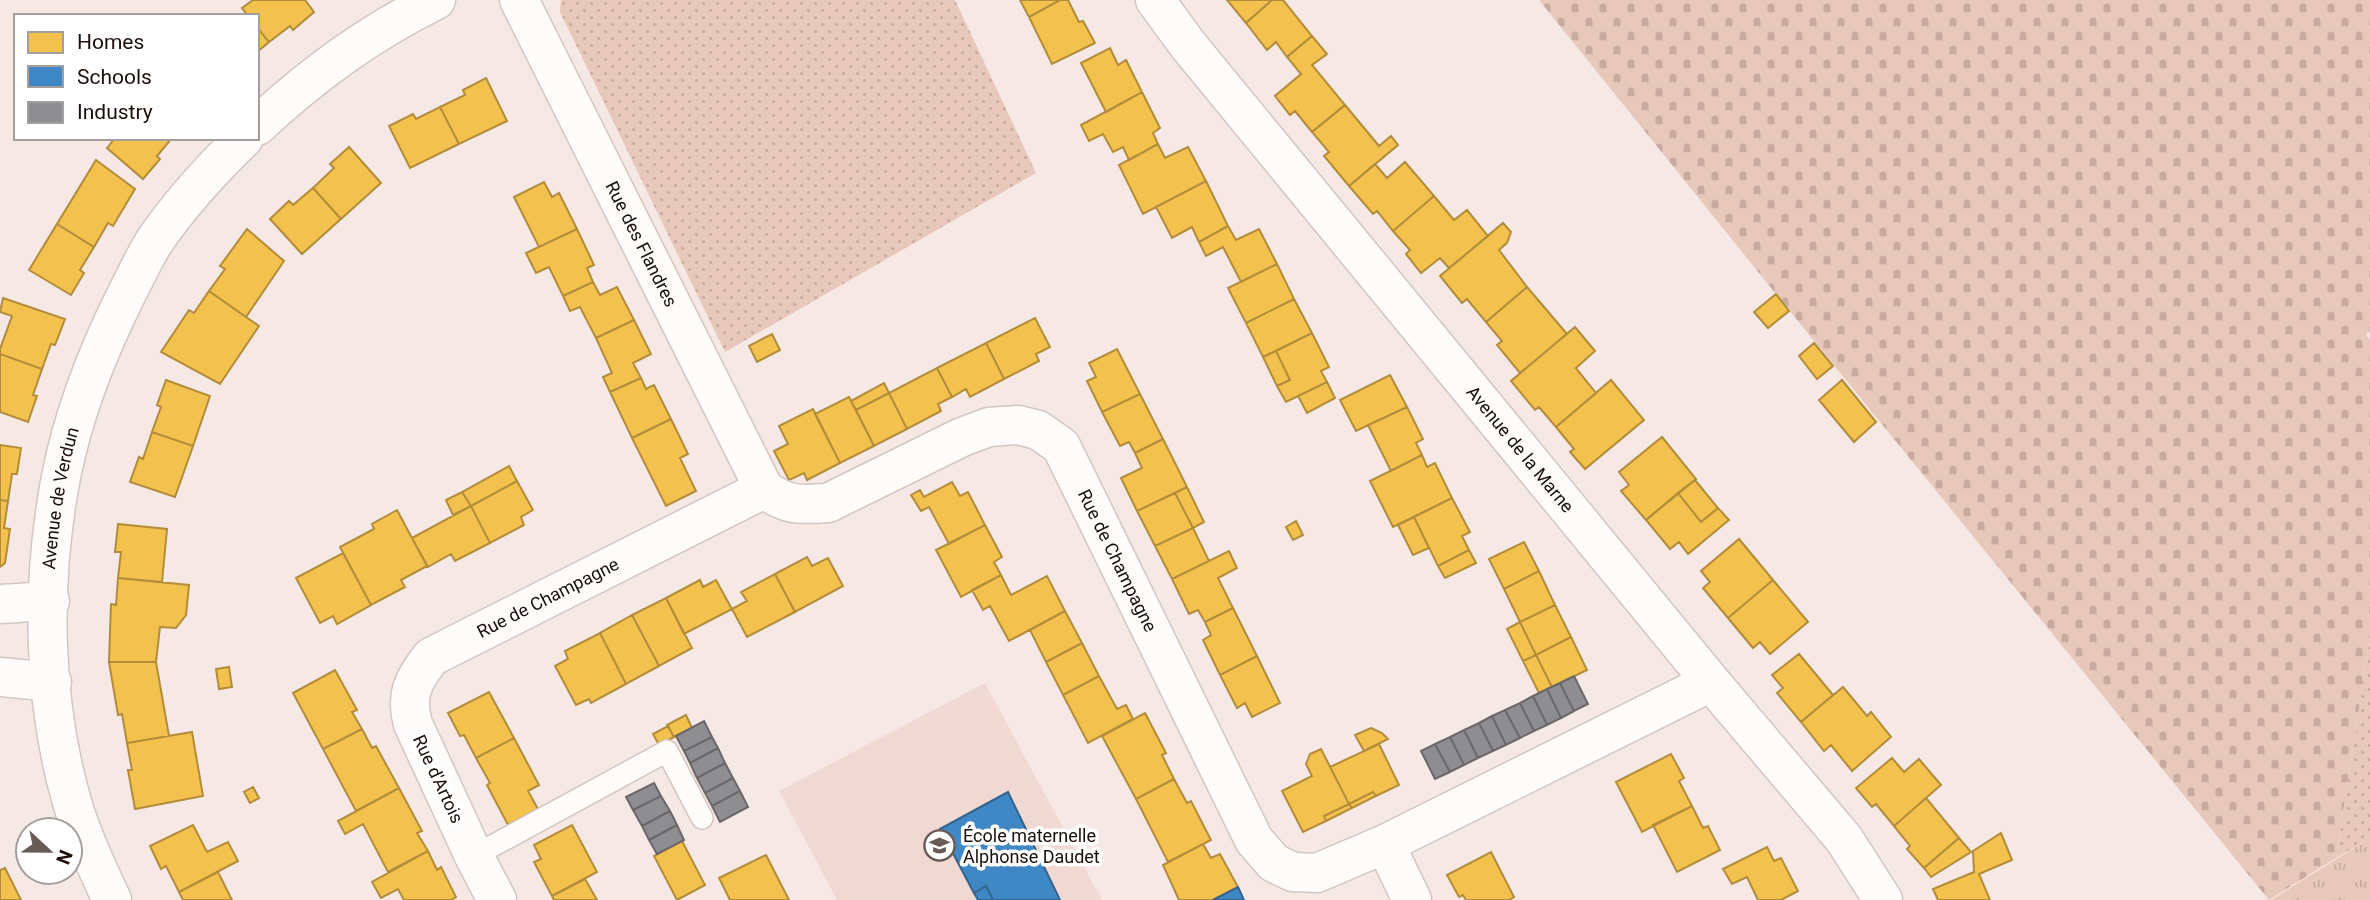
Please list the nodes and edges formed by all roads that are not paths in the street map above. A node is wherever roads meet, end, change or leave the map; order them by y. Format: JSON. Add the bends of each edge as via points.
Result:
{"nodes":[{"id":1,"x":436,"y":0,"type":"edge"},
{"id":2,"x":519,"y":0,"type":"edge"},
{"id":3,"x":1155,"y":0,"type":"edge"},
{"id":4,"x":259,"y":124,"type":"edge"},
{"id":5,"x":242,"y":140,"type":"edge"},
{"id":6,"x":764,"y":489,"type":"junction"},
{"id":7,"x":50,"y":601,"type":"junction"},
{"id":8,"x":0,"y":604,"type":"edge"},
{"id":9,"x":431,"y":657,"type":"joint"},
{"id":10,"x":0,"y":677,"type":"edge"},
{"id":11,"x":52,"y":682,"type":"junction"},
{"id":12,"x":1712,"y":682,"type":"junction"},
{"id":13,"x":702,"y":818,"type":"dead end"},
{"id":14,"x":1385,"y":844,"type":"junction"},
{"id":15,"x":474,"y":856,"type":"junction"},
{"id":16,"x":112,"y":900,"type":"edge"},
{"id":17,"x":497,"y":900,"type":"edge"},
{"id":18,"x":1412,"y":900,"type":"edge"},
{"id":19,"x":1883,"y":900,"type":"edge"}],
"edges":[{"from":1,"to":4,"type":"street","via":[[391,22],[336,60]]},
{"from":2,"to":6,"type":"street","name":"Rue des Flandres"},
{"from":3,"to":12,"type":"street","name":"Avenue de la Marne"},
{"from":5,"to":7,"type":"street","name":"Avenue de Verdun","via":[[154,242],[114,319],[86,388],[62,475],[52,540]]},
{"from":6,"to":9,"type":"street","name":"Rue de Champagne"},
{"from":6,"to":14,"type":"street","name":"Rue de Champagne","via":[[782,502],[828,503],[989,427],[1018,425],[1038,430],[1061,446],[1254,840],[1274,863],[1293,872],[1317,873]]},
{"from":7,"to":8,"type":"street"},
{"from":7,"to":11,"type":"street","name":"Avenue de Verdun"},
{"from":9,"to":15,"type":"street","name":"Rue d'Artois","via":[[419,672],[408,706]]},
{"from":10,"to":11,"type":"street"},
{"from":11,"to":16,"type":"street","name":"Avenue de Verdun","via":[[72,802]]},
{"from":12,"to":14,"type":"street","name":"Rue de Champagne"},
{"from":12,"to":19,"type":"street","name":"Avenue de la Marne","via":[[1844,839]]},
{"from":13,"to":15,"type":"lane","via":[[667,751]]},
{"from":14,"to":18,"type":"street"},
{"from":15,"to":17,"type":"street","name":"Rue d'Artois"}]}
